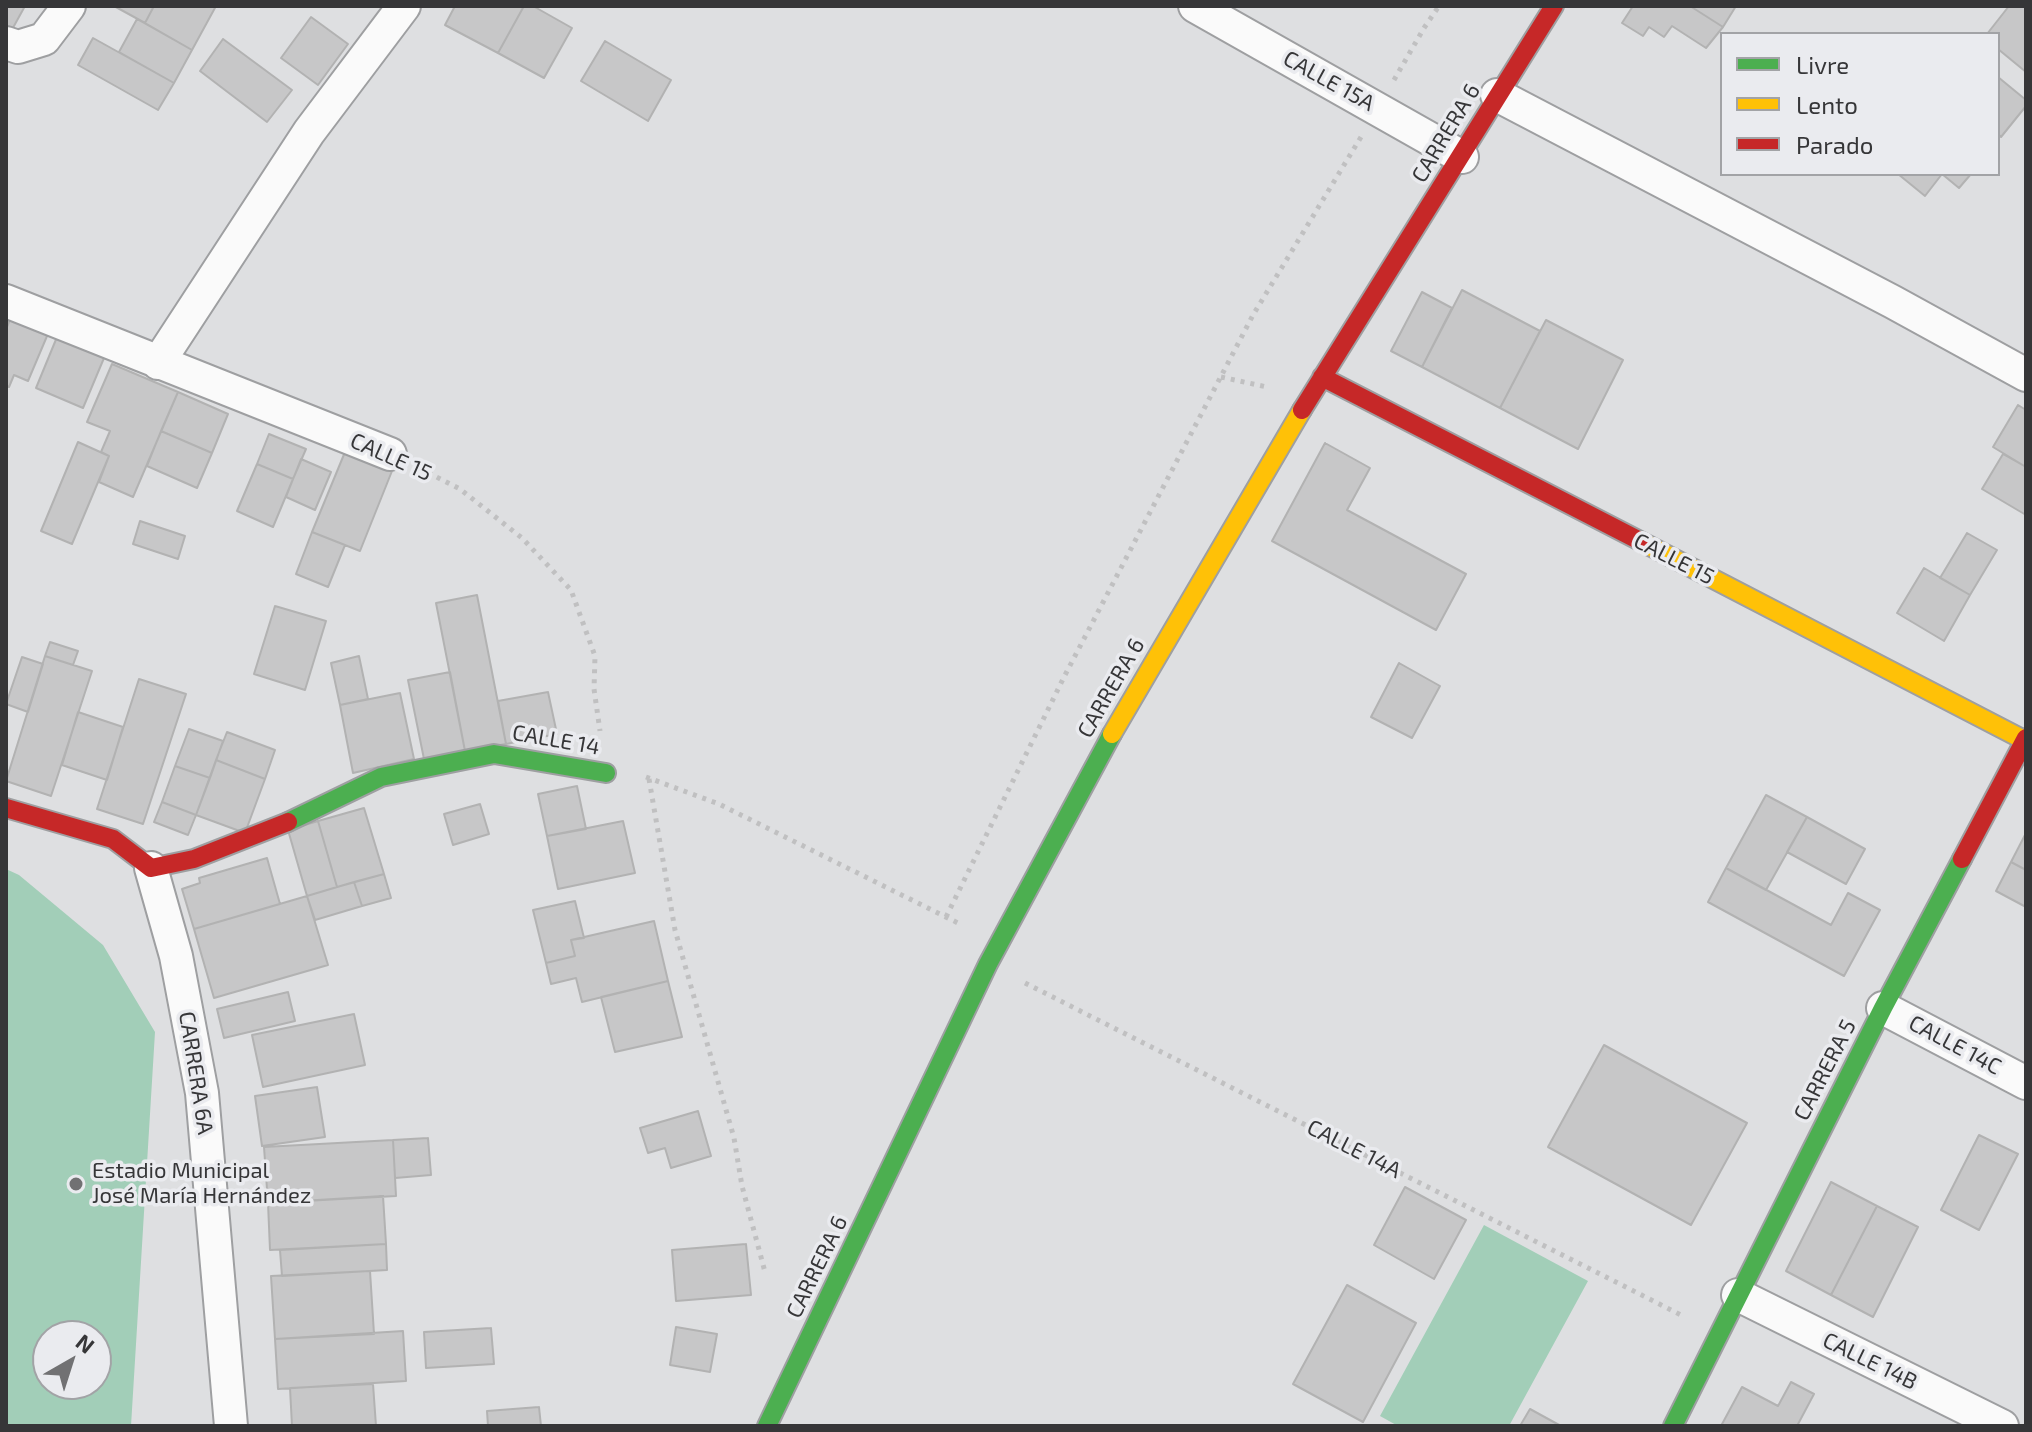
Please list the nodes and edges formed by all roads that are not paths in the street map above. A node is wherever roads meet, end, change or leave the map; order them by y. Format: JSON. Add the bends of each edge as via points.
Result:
{"nodes":[{"id":1,"x":69,"y":6,"type":"edge"},
{"id":2,"x":404,"y":6,"type":"edge"},
{"id":3,"x":1195,"y":6,"type":"edge"},
{"id":4,"x":1554,"y":6,"type":"edge"},
{"id":5,"x":6,"y":43,"type":"edge"},
{"id":6,"x":1497,"y":95,"type":"junction"},
{"id":7,"x":1462,"y":157,"type":"junction"},
{"id":8,"x":6,"y":301,"type":"edge"},
{"id":9,"x":158,"y":363,"type":"junction"},
{"id":10,"x":2026,"y":375,"type":"edge"},
{"id":11,"x":1322,"y":377,"type":"junction"},
{"id":12,"x":390,"y":454,"type":"road end"},
{"id":13,"x":2025,"y":740,"type":"edge"},
{"id":14,"x":606,"y":773,"type":"road end"},
{"id":15,"x":6,"y":808,"type":"edge"},
{"id":16,"x":151,"y":868,"type":"junction"},
{"id":17,"x":1883,"y":1008,"type":"junction"},
{"id":18,"x":2026,"y":1083,"type":"edge"},
{"id":19,"x":1738,"y":1295,"type":"junction"},
{"id":20,"x":231,"y":1426,"type":"edge"},
{"id":21,"x":767,"y":1426,"type":"edge"},
{"id":22,"x":1673,"y":1426,"type":"edge"},
{"id":23,"x":2002,"y":1426,"type":"edge"}],
"edges":[{"from":1,"to":5,"type":"street","via":[[44,39],[18,47]]},
{"from":2,"to":9,"type":"street","via":[[309,132]]},
{"from":3,"to":7,"type":"street","name":"CALLE 15A"},
{"from":4,"to":6,"type":"street","name":"CARRERA 6"},
{"from":6,"to":7,"type":"street","name":"CARRERA 6"},
{"from":6,"to":10,"type":"street"},
{"from":7,"to":11,"type":"street","name":"CARRERA 6"},
{"from":8,"to":9,"type":"street","name":"CALLE 15"},
{"from":9,"to":12,"type":"street","name":"CALLE 15"},
{"from":11,"to":13,"type":"street","name":"CALLE 15"},
{"from":11,"to":21,"type":"street","name":"CARRERA 6","via":[[1098,758],[988,964]]},
{"from":13,"to":17,"type":"street","name":"CARRERA 5"},
{"from":14,"to":16,"type":"street","name":"CALLE 14","via":[[494,754],[447,762],[381,777],[245,840]]},
{"from":15,"to":16,"type":"street","via":[[113,839]]},
{"from":16,"to":20,"type":"street","name":"CARRERA 6A","via":[[176,956],[202,1093]]},
{"from":17,"to":18,"type":"street","name":"CALLE 14C"},
{"from":17,"to":19,"type":"street","name":"CARRERA 5"},
{"from":19,"to":22,"type":"street","name":"CARRERA 5"},
{"from":19,"to":23,"type":"street","name":"CALLE 14B"}]}
